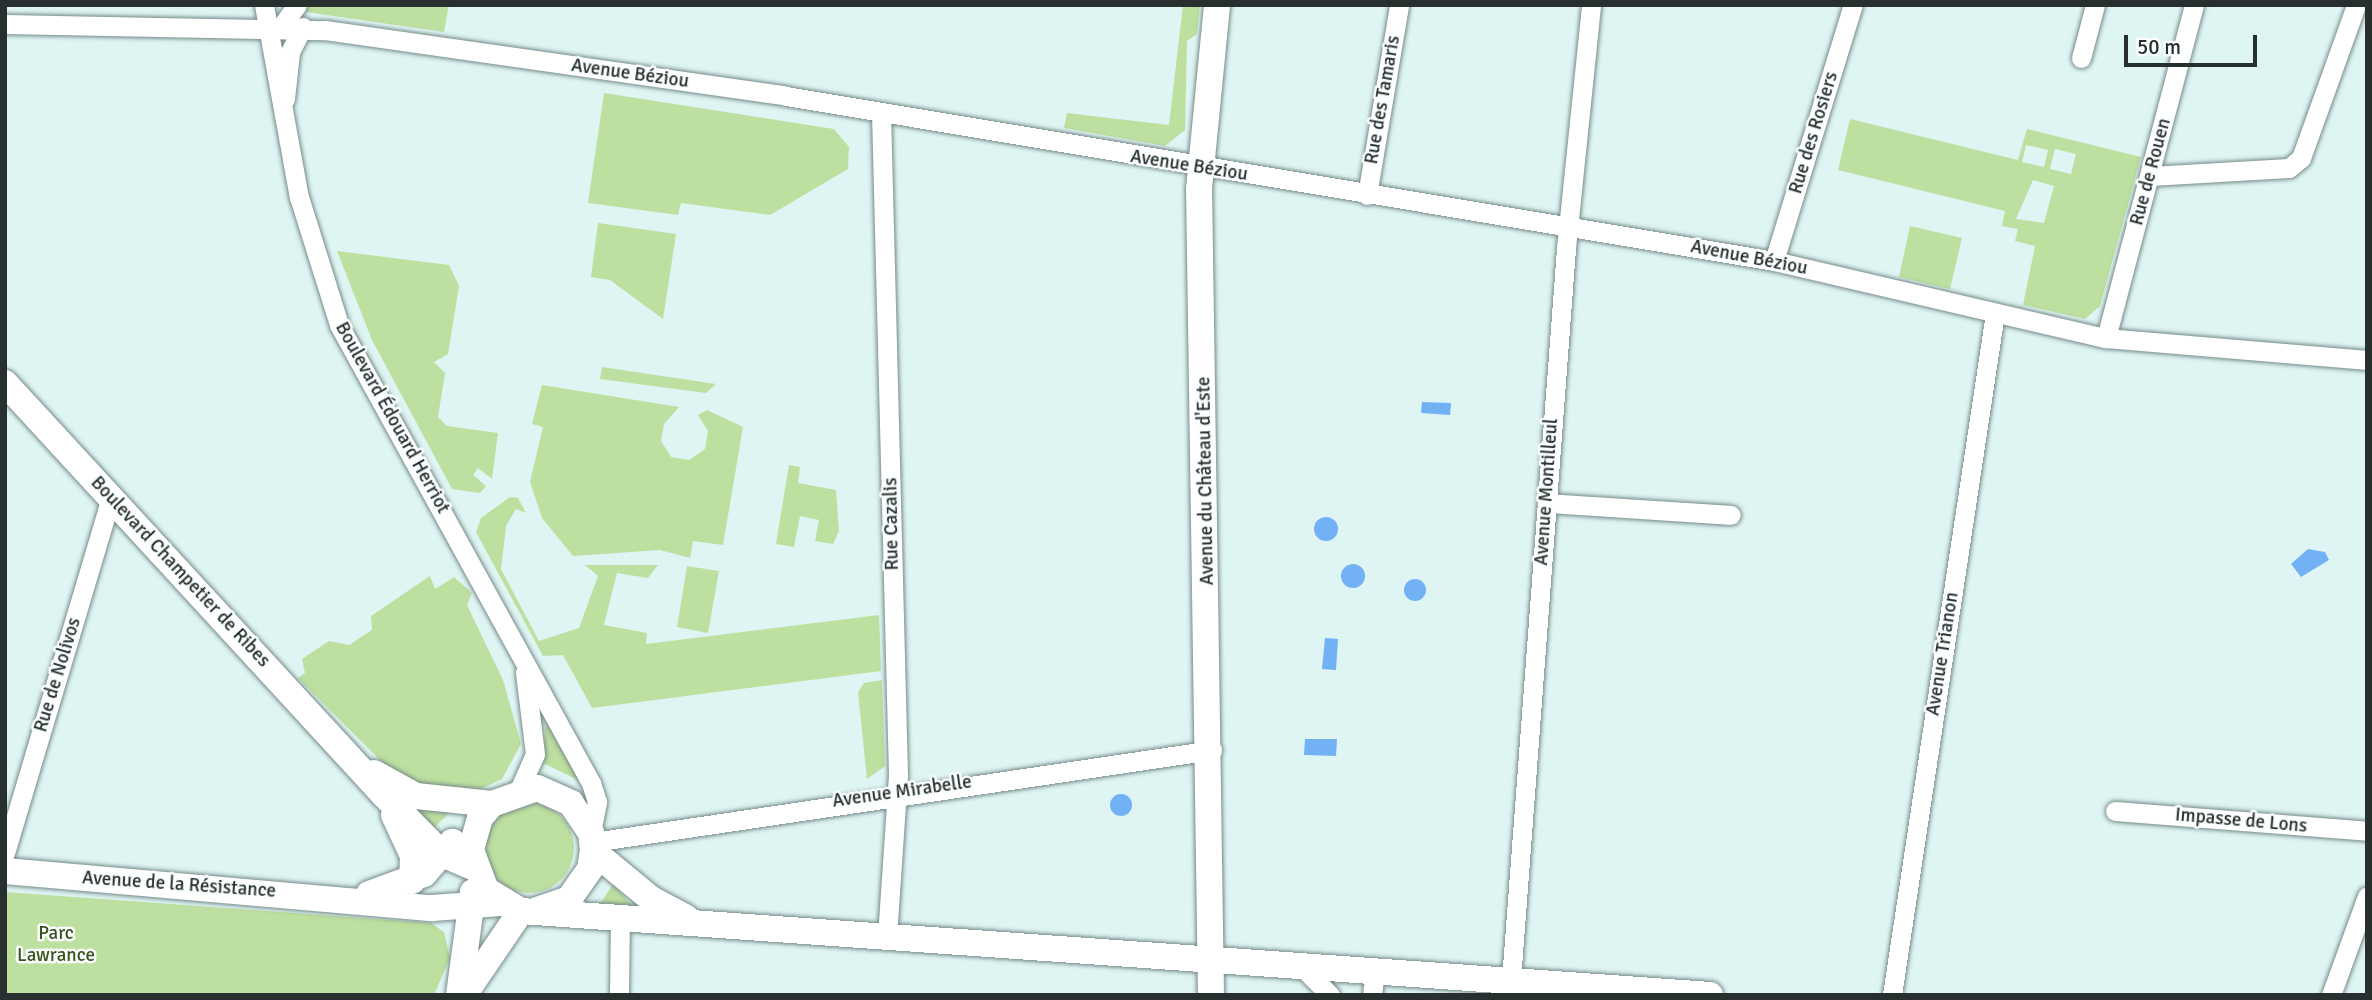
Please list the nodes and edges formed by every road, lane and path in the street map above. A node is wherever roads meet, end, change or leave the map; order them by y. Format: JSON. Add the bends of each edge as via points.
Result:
{"nodes":[{"id":1,"x":297,"y":5,"type":"edge"},
{"id":2,"x":1217,"y":5,"type":"edge"},
{"id":3,"x":1399,"y":5,"type":"edge"},
{"id":4,"x":1591,"y":5,"type":"edge"},
{"id":5,"x":1853,"y":5,"type":"edge"},
{"id":6,"x":2095,"y":5,"type":"edge"},
{"id":7,"x":2194,"y":5,"type":"edge"},
{"id":8,"x":2356,"y":5,"type":"edge"},
{"id":9,"x":270,"y":18,"type":"edge"},
{"id":10,"x":5,"y":24,"type":"edge"},
{"id":11,"x":303,"y":27,"type":"junction"},
{"id":12,"x":2081,"y":58,"type":"dead end"},
{"id":13,"x":881,"y":112,"type":"junction"},
{"id":14,"x":283,"y":121,"type":"junction"},
{"id":15,"x":1200,"y":167,"type":"junction"},
{"id":16,"x":2150,"y":176,"type":"junction"},
{"id":17,"x":1367,"y":195,"type":"junction"},
{"id":18,"x":1567,"y":226,"type":"junction"},
{"id":19,"x":1774,"y":261,"type":"junction"},
{"id":20,"x":1995,"y":313,"type":"junction"},
{"id":21,"x":2106,"y":338,"type":"junction"},
{"id":22,"x":2367,"y":360,"type":"edge"},
{"id":23,"x":5,"y":383,"type":"edge"},
{"id":24,"x":111,"y":498,"type":"junction"},
{"id":25,"x":1547,"y":503,"type":"junction"},
{"id":26,"x":1731,"y":515,"type":"dead end"},
{"id":27,"x":523,"y":661,"type":"junction"},
{"id":28,"x":1212,"y":750,"type":"junction"},
{"id":29,"x":354,"y":761,"type":"junction"},
{"id":30,"x":519,"y":790,"type":"junction"},
{"id":31,"x":898,"y":792,"type":"junction"},
{"id":32,"x":384,"y":795,"type":"junction"},
{"id":33,"x":486,"y":811,"type":"junction"},
{"id":34,"x":2115,"y":811,"type":"dead end"},
{"id":35,"x":2367,"y":831,"type":"edge"},
{"id":36,"x":593,"y":842,"type":"junction"},
{"id":37,"x":5,"y":853,"type":"edge"},
{"id":38,"x":442,"y":854,"type":"junction"},
{"id":39,"x":474,"y":870,"type":"junction"},
{"id":40,"x":5,"y":872,"type":"edge"},
{"id":41,"x":412,"y":881,"type":"junction"},
{"id":42,"x":2367,"y":896,"type":"edge"},
{"id":43,"x":354,"y":897,"type":"junction"},
{"id":44,"x":471,"y":907,"type":"junction"},
{"id":45,"x":518,"y":908,"type":"junction"},
{"id":46,"x":620,"y":918,"type":"junction"},
{"id":47,"x":690,"y":920,"type":"junction"},
{"id":48,"x":887,"y":936,"type":"junction"},
{"id":49,"x":1213,"y":958,"type":"junction"},
{"id":50,"x":1299,"y":964,"type":"junction"},
{"id":51,"x":1511,"y":980,"type":"junction"},
{"id":52,"x":1373,"y":982,"type":"edge"},
{"id":53,"x":462,"y":995,"type":"edge"},
{"id":54,"x":619,"y":995,"type":"edge"},
{"id":55,"x":1211,"y":995,"type":"edge"},
{"id":56,"x":1330,"y":995,"type":"edge"},
{"id":57,"x":1710,"y":995,"type":"edge"},
{"id":58,"x":1892,"y":995,"type":"edge"},
{"id":59,"x":2332,"y":995,"type":"edge"}],
"edges":[{"from":1,"to":9,"type":"street"},
{"from":2,"to":15,"type":"main road","name":"Avenue du Château d'Este"},
{"from":3,"to":17,"type":"street","name":"Rue des Tamaris"},
{"from":4,"to":18,"type":"street","name":"Avenue Montilleul"},
{"from":5,"to":19,"type":"street","name":"Rue des Rosiers"},
{"from":6,"to":12,"type":"street"},
{"from":7,"to":16,"type":"street","name":"Rue de Rouen"},
{"from":8,"to":16,"type":"street","via":[[2301,158],[2289,169]]},
{"from":9,"to":10,"type":"street","name":"Avenue Béziou"},
{"from":9,"to":11,"type":"street","name":"Avenue Béziou"},
{"from":9,"to":14,"type":"street","name":"Boulevard Édouard Herriot"},
{"from":11,"to":13,"type":"street","name":"Avenue Béziou"},
{"from":11,"to":14,"type":"street","name":"Boulevard Édouard Herriot","via":[[290,52]]},
{"from":13,"to":15,"type":"street","name":"Avenue Béziou"},
{"from":13,"to":31,"type":"street","name":"Rue Cazalis"},
{"from":14,"to":27,"type":"street","name":"Boulevard Édouard Herriot","via":[[339,325]]},
{"from":15,"to":17,"type":"street","name":"Avenue Béziou"},
{"from":15,"to":28,"type":"main road","name":"Avenue du Château d'Este"},
{"from":16,"to":21,"type":"street","name":"Rue de Rouen"},
{"from":17,"to":18,"type":"street","name":"Avenue Béziou"},
{"from":18,"to":19,"type":"street","name":"Avenue Béziou"},
{"from":18,"to":25,"type":"street","name":"Avenue Montilleul"},
{"from":19,"to":20,"type":"street","name":"Avenue Béziou"},
{"from":20,"to":21,"type":"street","name":"Avenue Béziou"},
{"from":20,"to":58,"type":"street","name":"Avenue Trianon"},
{"from":21,"to":22,"type":"street","name":"Avenue Béziou"},
{"from":23,"to":24,"type":"main road","name":"Boulevard Champetier de Ribes"},
{"from":24,"to":29,"type":"main road","name":"Boulevard Champetier de Ribes"},
{"from":24,"to":37,"type":"street","name":"Rue de Nolivos"},
{"from":25,"to":26,"type":"street"},
{"from":25,"to":51,"type":"street","name":"Avenue Montilleul"},
{"from":27,"to":30,"type":"street","name":"Boulevard Édouard Herriot","via":[[535,754]]},
{"from":27,"to":36,"type":"street","name":"Boulevard Édouard Herriot","via":[[591,783],[597,802]]},
{"from":28,"to":31,"type":"street","name":"Avenue Mirabelle"},
{"from":28,"to":49,"type":"main road","name":"Avenue du Château d'Este"},
{"from":29,"to":32,"type":"main road","name":"Boulevard Champetier de Ribes"},
{"from":29,"to":33,"type":"main road","name":"Boulevard Champetier de Ribes","via":[[416,796]]},
{"from":30,"to":33,"type":"main road"},
{"from":30,"to":36,"type":"main road","via":[[537,788],[571,803]]},
{"from":31,"to":36,"type":"street","name":"Avenue Mirabelle"},
{"from":31,"to":48,"type":"street","name":"Rue Cazalis"},
{"from":32,"to":38,"type":"main road","name":"Boulevard Champetier de Ribes"},
{"from":32,"to":41,"type":"main road","via":[[413,856]]},
{"from":33,"to":38,"type":"main road","name":"Avenue de la Résistance"},
{"from":33,"to":39,"type":"main road"},
{"from":34,"to":35,"type":"street","name":"Impasse de Lons"},
{"from":36,"to":45,"type":"main road","via":[[590,869],[569,899]]},
{"from":36,"to":47,"type":"main road","via":[[651,899]]},
{"from":38,"to":39,"type":"main road","name":"Boulevard Champetier de Ribes"},
{"from":38,"to":41,"type":"main road","name":"Avenue de la Résistance"},
{"from":38,"to":44,"type":"main road"},
{"from":39,"to":44,"type":"main road"},
{"from":39,"to":45,"type":"main road"},
{"from":40,"to":43,"type":"main road","name":"Avenue de la Résistance"},
{"from":41,"to":43,"type":"main road","name":"Avenue de la Résistance"},
{"from":42,"to":59,"type":"street"},
{"from":43,"to":44,"type":"main road","name":"Avenue de la Résistance"},
{"from":44,"to":45,"type":"main road","name":"Avenue de la Résistance"},
{"from":44,"to":53,"type":"main road"},
{"from":45,"to":46,"type":"main road"},
{"from":45,"to":53,"type":"main road"},
{"from":46,"to":47,"type":"main road"},
{"from":46,"to":54,"type":"street"},
{"from":47,"to":48,"type":"main road"},
{"from":48,"to":49,"type":"main road"},
{"from":49,"to":50,"type":"main road"},
{"from":49,"to":55,"type":"main road","name":"Avenue du Château d'Este"},
{"from":50,"to":52,"type":"main road"},
{"from":50,"to":56,"type":"street"},
{"from":51,"to":52,"type":"main road"},
{"from":51,"to":57,"type":"main road"}]}
